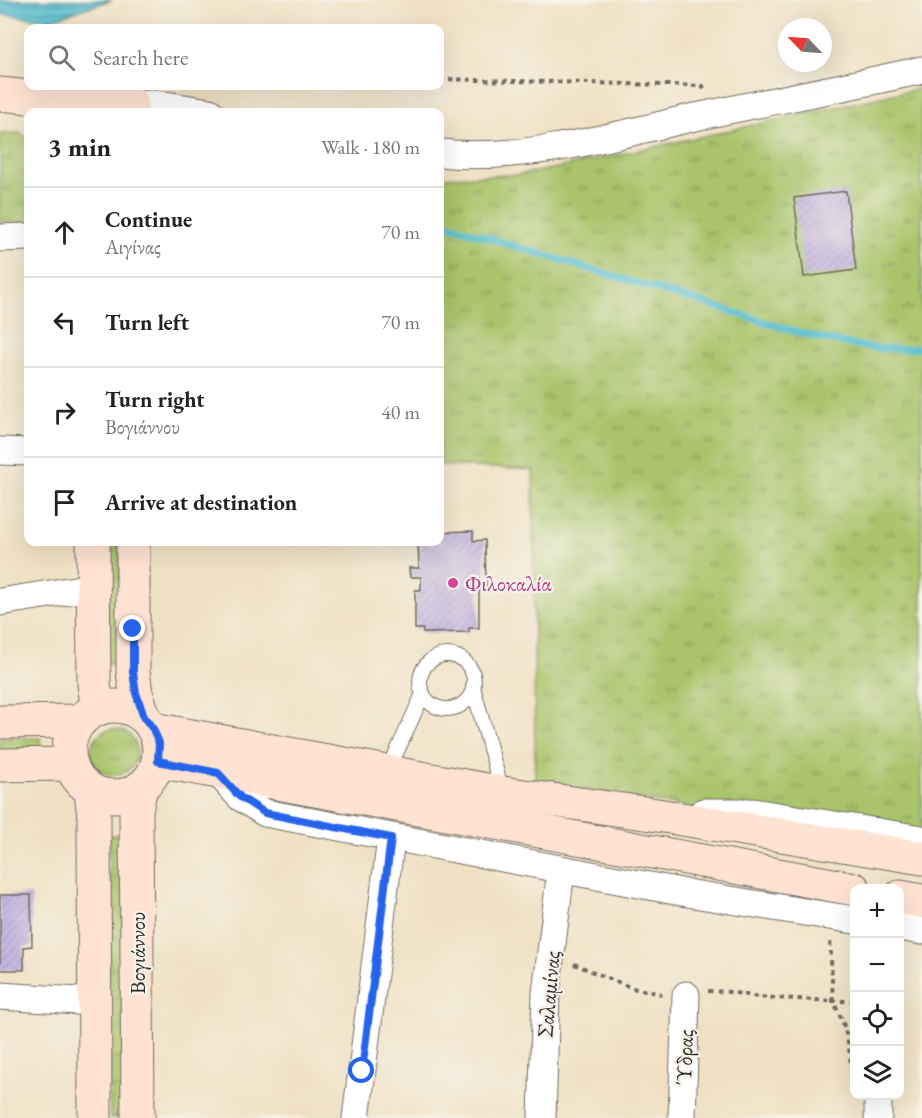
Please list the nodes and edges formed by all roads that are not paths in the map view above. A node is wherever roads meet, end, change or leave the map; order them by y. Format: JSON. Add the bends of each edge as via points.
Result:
{"nodes":[{"id":1,"x":922,"y":70,"type":"edge"},
{"id":2,"x":0,"y":94,"type":"edge"},
{"id":3,"x":48,"y":102,"type":"junction"},
{"id":4,"x":94,"y":107,"type":"edge"},
{"id":5,"x":131,"y":107,"type":"edge"},
{"id":6,"x":31,"y":108,"type":"edge"},
{"id":7,"x":185,"y":108,"type":"edge"},
{"id":8,"x":24,"y":110,"type":"edge"},
{"id":9,"x":0,"y":119,"type":"edge"},
{"id":10,"x":444,"y":153,"type":"edge"},
{"id":11,"x":24,"y":237,"type":"edge"},
{"id":12,"x":0,"y":238,"type":"edge"},
{"id":13,"x":0,"y":451,"type":"edge"},
{"id":14,"x":24,"y":453,"type":"edge"},
{"id":15,"x":93,"y":546,"type":"edge"},
{"id":16,"x":133,"y":546,"type":"edge"},
{"id":17,"x":93,"y":587,"type":"junction"},
{"id":18,"x":0,"y":602,"type":"edge"},
{"id":19,"x":473,"y":687,"type":"junction"},
{"id":20,"x":423,"y":694,"type":"junction"},
{"id":21,"x":89,"y":715,"type":"junction"},
{"id":22,"x":0,"y":722,"type":"edge"},
{"id":23,"x":149,"y":723,"type":"junction"},
{"id":24,"x":70,"y":764,"type":"junction"},
{"id":25,"x":0,"y":765,"type":"edge"},
{"id":26,"x":388,"y":772,"type":"junction"},
{"id":27,"x":218,"y":773,"type":"junction"},
{"id":28,"x":149,"y":774,"type":"junction"},
{"id":29,"x":91,"y":790,"type":"junction"},
{"id":30,"x":503,"y":793,"type":"junction"},
{"id":31,"x":640,"y":812,"type":"junction"},
{"id":32,"x":391,"y":838,"type":"junction"},
{"id":33,"x":922,"y":839,"type":"edge"},
{"id":34,"x":922,"y":858,"type":"edge"},
{"id":35,"x":561,"y":870,"type":"junction"},
{"id":36,"x":850,"y":888,"type":"edge"},
{"id":37,"x":904,"y":898,"type":"edge"},
{"id":38,"x":922,"y":901,"type":"edge"},
{"id":39,"x":842,"y":919,"type":"edge"},
{"id":40,"x":904,"y":928,"type":"edge"},
{"id":41,"x":922,"y":931,"type":"edge"},
{"id":42,"x":686,"y":995,"type":"road end"},
{"id":43,"x":0,"y":996,"type":"edge"},
{"id":44,"x":94,"y":1002,"type":"junction"},
{"id":45,"x":869,"y":1100,"type":"edge"},
{"id":46,"x":95,"y":1118,"type":"edge"},
{"id":47,"x":138,"y":1118,"type":"edge"},
{"id":48,"x":356,"y":1118,"type":"edge"},
{"id":49,"x":542,"y":1118,"type":"edge"},
{"id":50,"x":682,"y":1118,"type":"edge"},
{"id":51,"x":878,"y":1118,"type":"edge"}],
"edges":[{"from":1,"to":10,"type":"street","via":[[526,152]]},
{"from":2,"to":3,"type":"street"},
{"from":3,"to":4,"type":"street"},
{"from":3,"to":6,"type":"street"},
{"from":4,"to":5,"type":"street"},
{"from":5,"to":7,"type":"street"},
{"from":8,"to":9,"type":"street"},
{"from":11,"to":12,"type":"street"},
{"from":13,"to":14,"type":"street"},
{"from":15,"to":17,"type":"street"},
{"from":16,"to":23,"type":"street","name":"Βογιάννου","via":[[133,672],[136,693]]},
{"from":17,"to":18,"type":"street"},
{"from":17,"to":21,"type":"street","via":[[94,684]]},
{"from":19,"to":20,"type":"lane","via":[[464,703],[450,709],[435,706]]},
{"from":19,"to":20,"type":"lane","via":[[474,678],[465,662],[457,657],[439,656],[421,676]]},
{"from":19,"to":30,"type":"lane"},
{"from":20,"to":26,"type":"lane"},
{"from":21,"to":22,"type":"street"},
{"from":21,"to":23,"type":"street","via":[[110,706],[123,706]]},
{"from":21,"to":24,"type":"street","via":[[70,740]]},
{"from":23,"to":26,"type":"street"},
{"from":23,"to":28,"type":"street","name":"Βογιάννου","via":[[159,743]]},
{"from":24,"to":25,"type":"street"},
{"from":24,"to":29,"type":"street"},
{"from":26,"to":30,"type":"street"},
{"from":27,"to":28,"type":"street"},
{"from":27,"to":32,"type":"street","via":[[240,797],[265,813]]},
{"from":27,"to":36,"type":"street"},
{"from":28,"to":29,"type":"street","via":[[129,794],[104,795]]},
{"from":28,"to":47,"type":"street","name":"Βογιάννου","via":[[136,812]]},
{"from":29,"to":44,"type":"street","name":"Βογιάννου"},
{"from":30,"to":31,"type":"street"},
{"from":31,"to":33,"type":"street","via":[[753,812]]},
{"from":31,"to":34,"type":"street"},
{"from":32,"to":35,"type":"street"},
{"from":32,"to":48,"type":"street"},
{"from":35,"to":39,"type":"street"},
{"from":35,"to":49,"type":"street","name":"Σαλαμίνας","via":[[546,993]]},
{"from":37,"to":38,"type":"street"},
{"from":40,"to":41,"type":"street"},
{"from":42,"to":50,"type":"street","name":"Ύδρας"},
{"from":43,"to":44,"type":"street"},
{"from":44,"to":46,"type":"street","name":"Βογιάννου"},
{"from":45,"to":51,"type":"street"}]}
